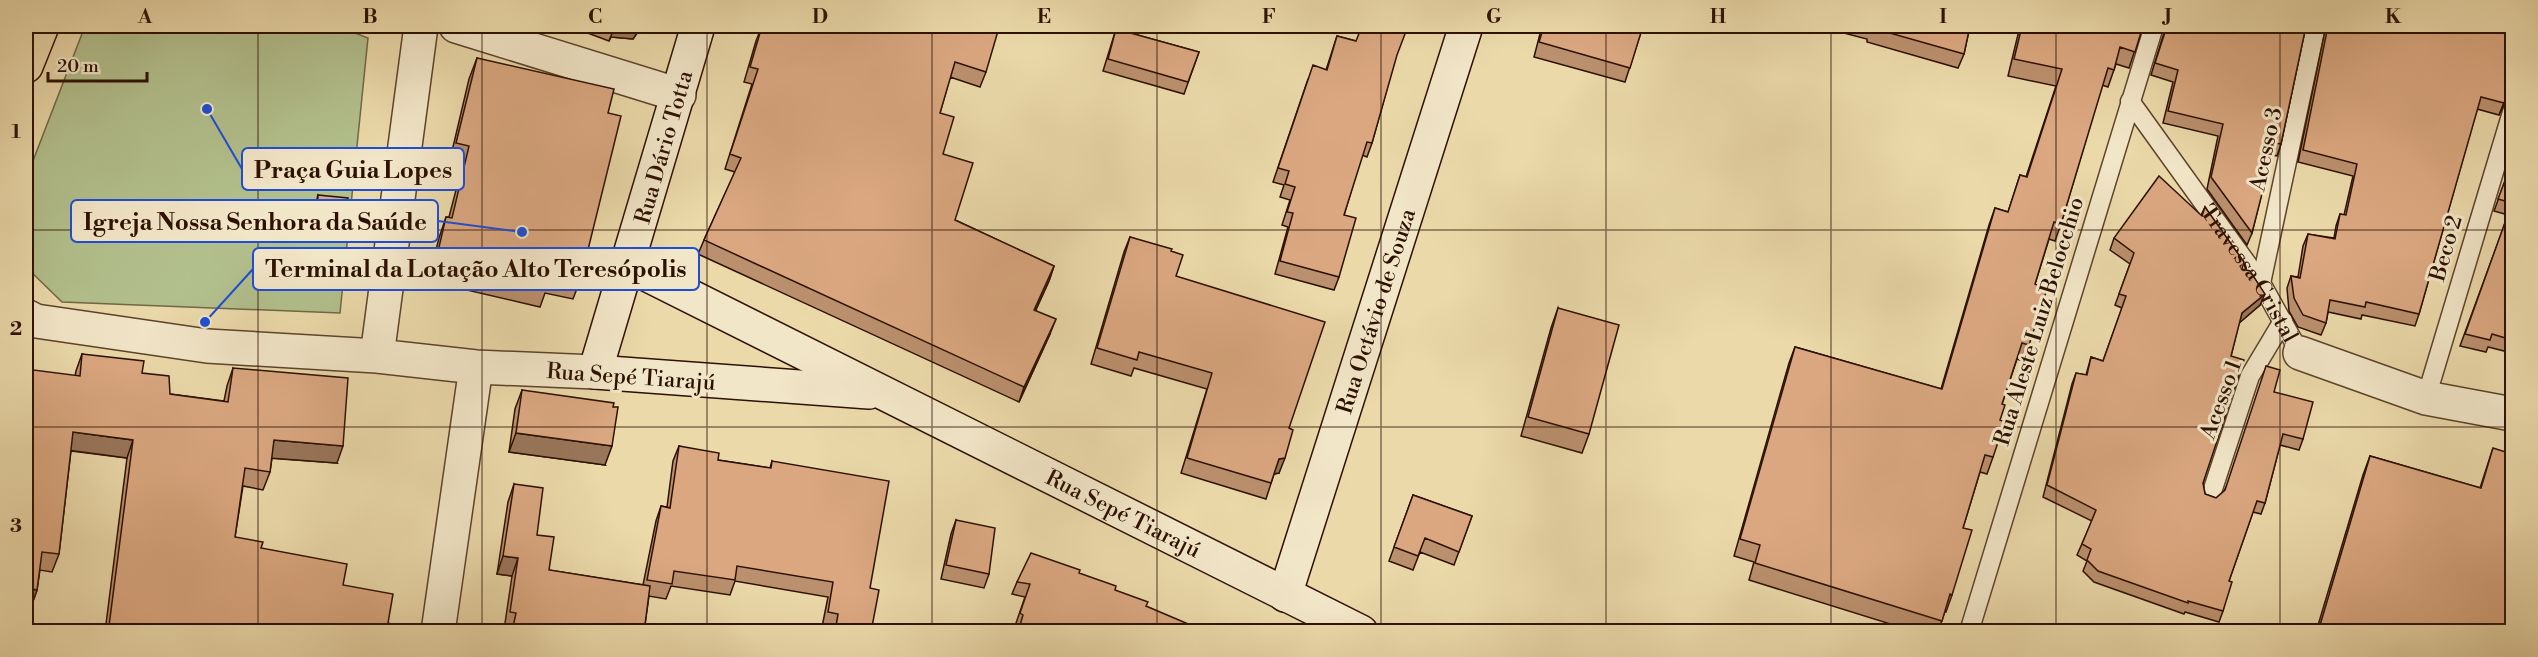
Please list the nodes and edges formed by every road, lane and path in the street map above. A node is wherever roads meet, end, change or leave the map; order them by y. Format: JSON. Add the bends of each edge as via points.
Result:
{"nodes":[{"id":1,"x":42,"y":26,"type":"edge"},
{"id":2,"x":421,"y":26,"type":"edge"},
{"id":3,"x":456,"y":26,"type":"edge"},
{"id":4,"x":698,"y":26,"type":"edge"},
{"id":5,"x":1466,"y":26,"type":"edge"},
{"id":6,"x":2154,"y":26,"type":"edge"},
{"id":7,"x":2316,"y":26,"type":"edge"},
{"id":8,"x":26,"y":66,"type":"edge"},
{"id":9,"x":679,"y":95,"type":"junction"},
{"id":10,"x":2130,"y":102,"type":"junction"},
{"id":11,"x":2512,"y":112,"type":"edge"},
{"id":12,"x":628,"y":265,"type":"junction"},
{"id":13,"x":2261,"y":283,"type":"junction"},
{"id":14,"x":26,"y":316,"type":"edge"},
{"id":15,"x":2283,"y":321,"type":"junction"},
{"id":16,"x":2300,"y":353,"type":"joint"},
{"id":17,"x":377,"y":356,"type":"junction"},
{"id":18,"x":476,"y":367,"type":"junction"},
{"id":19,"x":595,"y":372,"type":"junction"},
{"id":20,"x":886,"y":393,"type":"junction"},
{"id":21,"x":2426,"y":398,"type":"junction"},
{"id":22,"x":2512,"y":414,"type":"edge"},
{"id":23,"x":2211,"y":498,"type":"edge"},
{"id":24,"x":1285,"y":595,"type":"junction"},
{"id":25,"x":438,"y":632,"type":"edge"},
{"id":26,"x":1361,"y":632,"type":"edge"},
{"id":27,"x":1969,"y":632,"type":"edge"}],
"edges":[{"from":1,"to":8,"type":"main road"},
{"from":2,"to":17,"type":"street"},
{"from":3,"to":9,"type":"street"},
{"from":4,"to":9,"type":"street","name":"Rua Dário Totta"},
{"from":5,"to":24,"type":"street","name":"Rua Octávio de Souza"},
{"from":6,"to":10,"type":"lane","name":"Rua Aleste Luiz Belocchio"},
{"from":7,"to":13,"type":"lane","name":"Acesso 3"},
{"from":9,"to":12,"type":"street","name":"Rua Dário Totta"},
{"from":10,"to":13,"type":"lane","name":"Travessa Cristal"},
{"from":10,"to":27,"type":"lane","name":"Rua Aleste Luiz Belocchio"},
{"from":11,"to":21,"type":"lane","name":"Beco 2"},
{"from":12,"to":19,"type":"street","name":"Rua Dário Totta"},
{"from":12,"to":20,"type":"street","name":"Rua Sepé Tiarajú"},
{"from":13,"to":15,"type":"lane","name":"Travessa Cristal"},
{"from":14,"to":17,"type":"street","name":"Rua Sepé Tiarajú","via":[[36,321],[207,346]]},
{"from":15,"to":16,"type":"lane","name":"Travessa Cristal"},
{"from":15,"to":23,"type":"lane","name":"Acesso 1","via":[[2250,376]]},
{"from":16,"to":21,"type":"street","name":"Travessa Cristal"},
{"from":17,"to":18,"type":"street","name":"Rua Sepé Tiarajú"},
{"from":18,"to":19,"type":"street","name":"Rua Sepé Tiarajú"},
{"from":18,"to":25,"type":"street"},
{"from":19,"to":20,"type":"street","name":"Rua Sepé Tiarajú"},
{"from":20,"to":24,"type":"street","name":"Rua Sepé Tiarajú"},
{"from":21,"to":22,"type":"street","name":"Travessa Cristal"},
{"from":24,"to":26,"type":"street","name":"Rua Sepé Tiarajú"}]}
